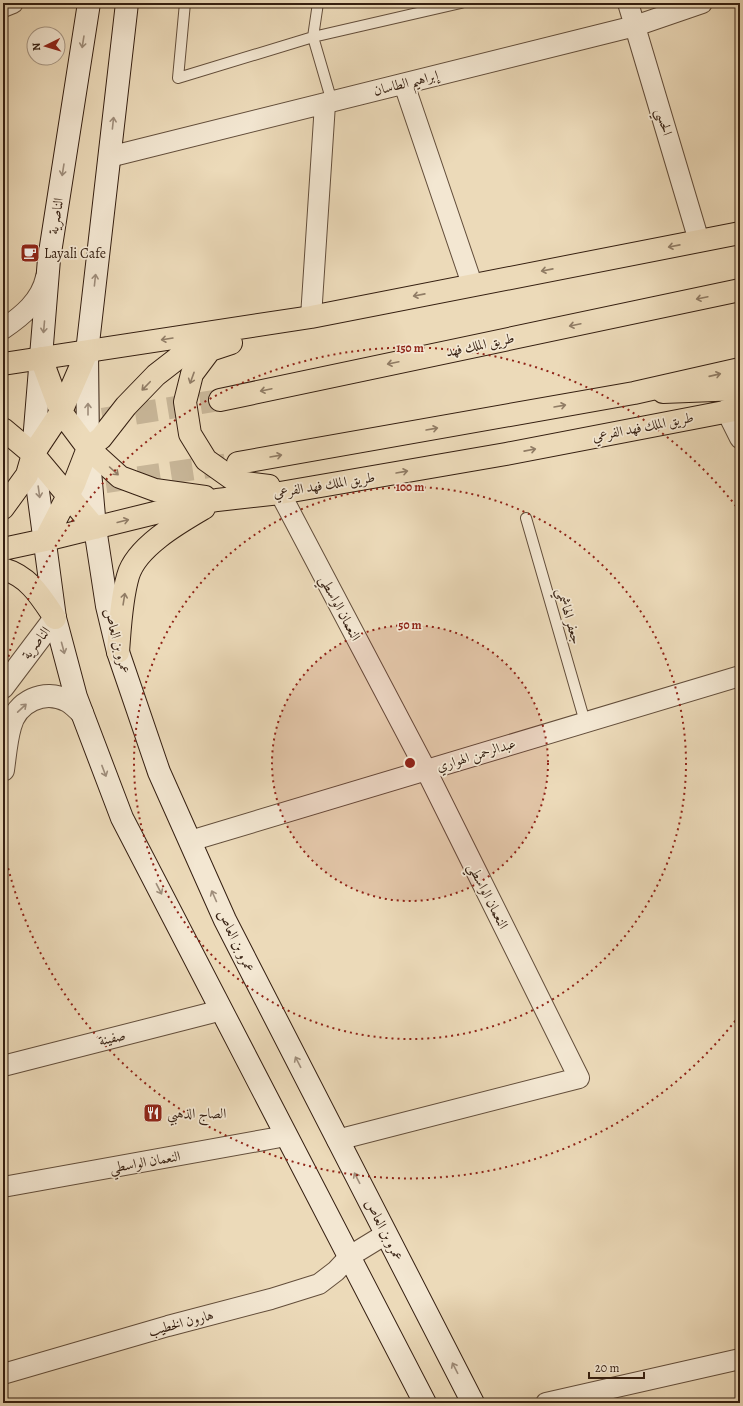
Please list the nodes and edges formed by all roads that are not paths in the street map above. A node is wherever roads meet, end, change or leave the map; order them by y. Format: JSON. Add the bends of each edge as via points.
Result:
{"nodes":[{"id":1,"x":13,"y":3,"type":"edge"},
{"id":2,"x":89,"y":3,"type":"edge"},
{"id":3,"x":127,"y":3,"type":"edge"},
{"id":4,"x":185,"y":3,"type":"edge"},
{"id":5,"x":318,"y":3,"type":"edge"},
{"id":6,"x":461,"y":3,"type":"edge"},
{"id":7,"x":628,"y":3,"type":"edge"},
{"id":8,"x":702,"y":3,"type":"edge"},
{"id":9,"x":3,"y":7,"type":"edge"},
{"id":10,"x":635,"y":26,"type":"junction"},
{"id":11,"x":313,"y":37,"type":"junction"},
{"id":12,"x":404,"y":84,"type":"junction"},
{"id":13,"x":328,"y":103,"type":"junction"},
{"id":14,"x":109,"y":157,"type":"junction"},
{"id":15,"x":740,"y":233,"type":"edge"},
{"id":16,"x":699,"y":241,"type":"junction"},
{"id":17,"x":50,"y":259,"type":"junction"},
{"id":18,"x":472,"y":284,"type":"junction"},
{"id":19,"x":740,"y":290,"type":"edge"},
{"id":20,"x":302,"y":318,"type":"junction"},
{"id":21,"x":264,"y":323,"type":"junction"},
{"id":22,"x":3,"y":328,"type":"edge"},
{"id":23,"x":87,"y":352,"type":"junction"},
{"id":24,"x":41,"y":358,"type":"junction"},
{"id":25,"x":3,"y":364,"type":"edge"},
{"id":26,"x":740,"y":369,"type":"edge"},
{"id":27,"x":740,"y":389,"type":"edge"},
{"id":28,"x":634,"y":394,"type":"junction"},
{"id":29,"x":220,"y":400,"type":"tunnel mouth"},
{"id":30,"x":733,"y":409,"type":"edge"},
{"id":31,"x":61,"y":412,"type":"junction"},
{"id":32,"x":3,"y":429,"type":"edge"},
{"id":33,"x":740,"y":438,"type":"edge"},
{"id":34,"x":88,"y":448,"type":"junction"},
{"id":35,"x":33,"y":454,"type":"junction"},
{"id":36,"x":238,"y":463,"type":"tunnel mouth"},
{"id":37,"x":311,"y":488,"type":"junction"},
{"id":38,"x":280,"y":493,"type":"junction"},
{"id":39,"x":68,"y":497,"type":"junction"},
{"id":40,"x":218,"y":500,"type":"junction"},
{"id":41,"x":3,"y":508,"type":"edge"},
{"id":42,"x":526,"y":518,"type":"dead end"},
{"id":43,"x":95,"y":528,"type":"junction"},
{"id":44,"x":46,"y":540,"type":"junction"},
{"id":45,"x":3,"y":549,"type":"edge"},
{"id":46,"x":3,"y":569,"type":"edge"},
{"id":47,"x":55,"y":618,"type":"junction"},
{"id":48,"x":118,"y":652,"type":"junction"},
{"id":49,"x":740,"y":676,"type":"edge"},
{"id":50,"x":3,"y":687,"type":"edge"},
{"id":51,"x":82,"y":713,"type":"junction"},
{"id":52,"x":586,"y":722,"type":"junction"},
{"id":53,"x":3,"y":770,"type":"edge"},
{"id":54,"x":426,"y":770,"type":"junction"},
{"id":55,"x":190,"y":841,"type":"junction"},
{"id":56,"x":222,"y":1010,"type":"junction"},
{"id":57,"x":3,"y":1066,"type":"edge"},
{"id":58,"x":286,"y":1136,"type":"junction"},
{"id":59,"x":337,"y":1140,"type":"junction"},
{"id":60,"x":3,"y":1187,"type":"edge"},
{"id":61,"x":386,"y":1234,"type":"junction"},
{"id":62,"x":350,"y":1256,"type":"junction"},
{"id":63,"x":740,"y":1359,"type":"edge"},
{"id":64,"x":3,"y":1374,"type":"edge"},
{"id":65,"x":424,"y":1403,"type":"edge"},
{"id":66,"x":473,"y":1403,"type":"edge"},
{"id":67,"x":546,"y":1403,"type":"edge"}],
"edges":[{"from":1,"to":9,"type":"street"},
{"from":2,"to":17,"type":"main road","name":"الناصرية","one_way":true},
{"from":14,"to":3,"type":"main road","one_way":true},
{"from":4,"to":11,"type":"lane","via":[[178,78]]},
{"from":5,"to":11,"type":"lane"},
{"from":6,"to":11,"type":"lane"},
{"from":7,"to":10,"type":"street","name":"الحسي"},
{"from":8,"to":10,"type":"street","name":"إبراهيم الطاسان"},
{"from":10,"to":12,"type":"street","name":"إبراهيم الطاسان"},
{"from":10,"to":16,"type":"street","name":"الحسي"},
{"from":11,"to":13,"type":"lane"},
{"from":12,"to":13,"type":"street","name":"إبراهيم الطاسان"},
{"from":12,"to":18,"type":"street"},
{"from":13,"to":14,"type":"street","name":"إبراهيم الطاسان"},
{"from":13,"to":20,"type":"street"},
{"from":23,"to":14,"type":"main road","one_way":true},
{"from":15,"to":16,"type":"main road"},
{"from":16,"to":18,"type":"main road","one_way":true},
{"from":17,"to":22,"type":"street","via":[[45,281],[36,301],[21,317]]},
{"from":17,"to":24,"type":"main road","name":"الناصرية","one_way":true},
{"from":18,"to":20,"type":"main road","one_way":true},
{"from":19,"to":29,"type":"main road","name":"طريق الملك فهد","one_way":true},
{"from":20,"to":21,"type":"main road"},
{"from":20,"to":37,"type":"main road","one_way":true,"via":[[210,350],[192,374],[185,402],[190,434],[206,460],[237,482]]},
{"from":21,"to":23,"type":"main road","one_way":true},
{"from":21,"to":34,"type":"main road","one_way":true,"via":[[196,344],[156,375],[126,406],[101,438]]},
{"from":23,"to":24,"type":"main road"},
{"from":23,"to":31,"type":"main road"},
{"from":34,"to":23,"type":"main road","one_way":true},
{"from":24,"to":25,"type":"main road"},
{"from":24,"to":31,"type":"main road"},
{"from":24,"to":35,"type":"main road","name":"الناصرية"},
{"from":28,"to":26,"type":"main road","one_way":true},
{"from":27,"to":28,"type":"main road"},
{"from":36,"to":28,"type":"main road","one_way":true},
{"from":30,"to":33,"type":"street"},
{"from":37,"to":30,"type":"main road","name":"طريق الملك فهد الفرعي","one_way":true,"via":[[506,454]]},
{"from":31,"to":34,"type":"main road"},
{"from":31,"to":35,"type":"main road"},
{"from":32,"to":35,"type":"main road"},
{"from":34,"to":39,"type":"main road"},
{"from":34,"to":40,"type":"main road","one_way":true,"via":[[120,477],[155,490]]},
{"from":34,"to":43,"type":"main road","name":"عمرو بن العاص"},
{"from":35,"to":39,"type":"main road"},
{"from":35,"to":41,"type":"main road","via":[[28,475]]},
{"from":35,"to":44,"type":"main road","one_way":true},
{"from":37,"to":38,"type":"main road","name":"طريق الملك فهد الفرعي"},
{"from":38,"to":40,"type":"main road","name":"طريق الملك فهد الفرعي"},
{"from":38,"to":54,"type":"street","name":"النعمان الواسطي"},
{"from":39,"to":43,"type":"main road"},
{"from":39,"to":44,"type":"main road"},
{"from":43,"to":40,"type":"main road","name":"طريق الملك فهد الفرعي","one_way":true},
{"from":48,"to":40,"type":"main road","one_way":true,"via":[[128,574],[148,546],[175,525]]},
{"from":42,"to":52,"type":"lane","name":"جعفر الهاشمي"},
{"from":43,"to":44,"type":"main road","name":"طريق الملك فهد الفرعي"},
{"from":43,"to":48,"type":"main road","name":"عمرو بن العاص","via":[[106,606]]},
{"from":44,"to":45,"type":"main road","name":"طريق الملك فهد الفرعي"},
{"from":44,"to":47,"type":"main road"},
{"from":46,"to":47,"type":"main road","via":[[15,572],[36,589]]},
{"from":47,"to":50,"type":"main road","name":"الناصرية"},
{"from":47,"to":51,"type":"main road","one_way":true},
{"from":48,"to":55,"type":"main road","name":"عمرو بن العاص","via":[[159,772]]},
{"from":49,"to":52,"type":"street","name":"عبدالرحمن الهواري"},
{"from":53,"to":51,"type":"main road","one_way":true,"via":[[10,726],[19,708],[35,698],[53,696],[68,701]]},
{"from":51,"to":56,"type":"main road","one_way":true,"via":[[122,818]]},
{"from":52,"to":54,"type":"street","name":"عبدالرحمن الهواري"},
{"from":54,"to":55,"type":"street","name":"عبدالرحمن الهواري"},
{"from":54,"to":59,"type":"street","name":"النعمان الواسطي","via":[[579,1078]]},
{"from":59,"to":55,"type":"main road","name":"عمرو بن العاص","one_way":true,"via":[[225,920]]},
{"from":56,"to":57,"type":"street","name":"صفينة"},
{"from":56,"to":58,"type":"main road"},
{"from":58,"to":60,"type":"street","name":"النعمان الواسطي"},
{"from":58,"to":62,"type":"main road"},
{"from":61,"to":59,"type":"main road","name":"عمرو بن العاص","one_way":true},
{"from":61,"to":62,"type":"street","name":"هارون الخطيب"},
{"from":66,"to":61,"type":"main road","name":"عمرو بن العاص","one_way":true},
{"from":62,"to":64,"type":"street","name":"هارون الخطيب","via":[[319,1284],[271,1300],[168,1326]]},
{"from":62,"to":65,"type":"main road"},
{"from":63,"to":67,"type":"street"}]}
